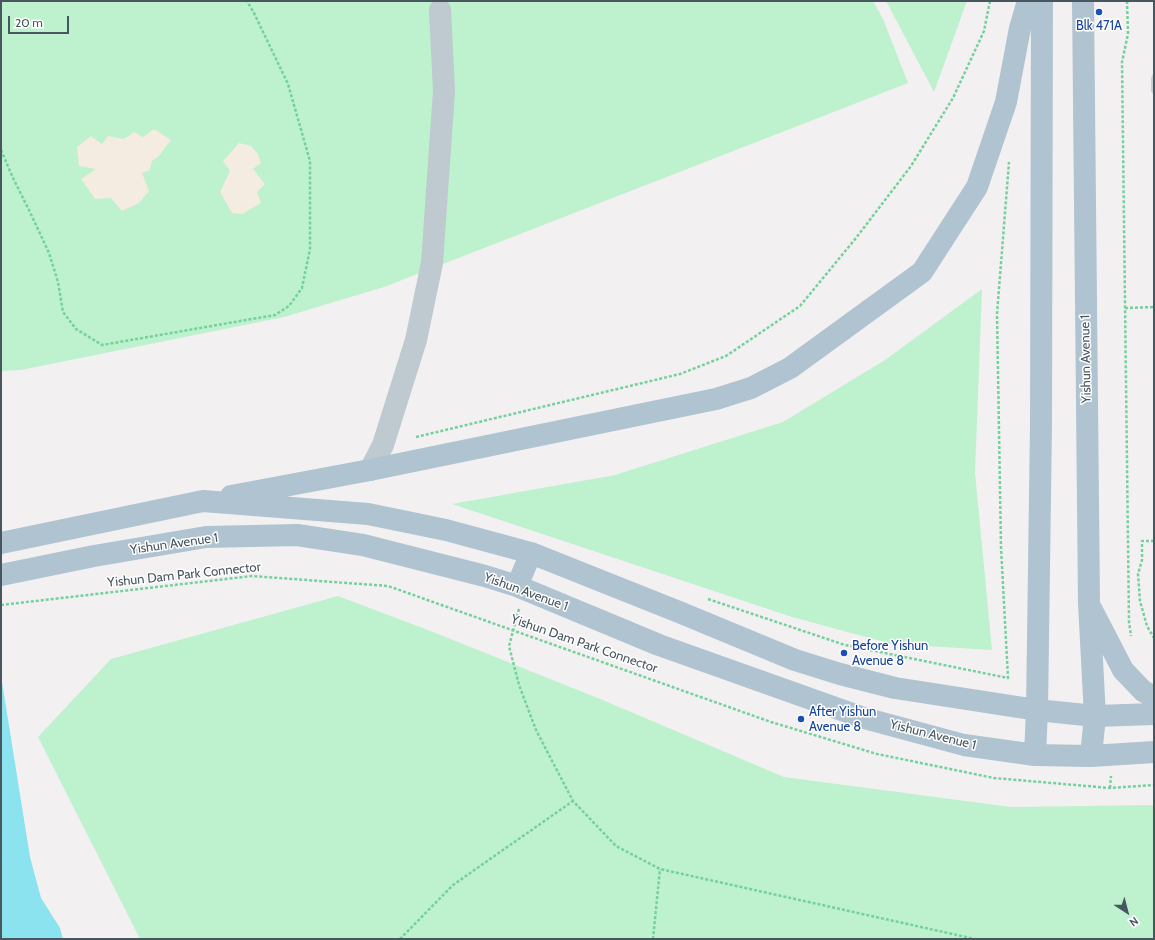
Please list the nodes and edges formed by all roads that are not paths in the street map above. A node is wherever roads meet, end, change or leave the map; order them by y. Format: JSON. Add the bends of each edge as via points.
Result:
{"nodes":[{"id":1,"x":1028,"y":1,"type":"edge"},
{"id":2,"x":1042,"y":1,"type":"edge"},
{"id":3,"x":1083,"y":1,"type":"edge"},
{"id":4,"x":440,"y":10,"type":"dead end"},
{"id":5,"x":370,"y":470,"type":"junction"},
{"id":6,"x":203,"y":501,"type":"junction"},
{"id":7,"x":1,"y":543,"type":"edge"},
{"id":8,"x":531,"y":553,"type":"junction"},
{"id":9,"x":1,"y":575,"type":"edge"},
{"id":10,"x":521,"y":588,"type":"junction"},
{"id":11,"x":1089,"y":604,"type":"junction"},
{"id":12,"x":1154,"y":697,"type":"edge"},
{"id":13,"x":1037,"y":710,"type":"junction"},
{"id":14,"x":1154,"y":714,"type":"edge"},
{"id":15,"x":1095,"y":716,"type":"junction"},
{"id":16,"x":1154,"y":752,"type":"edge"},
{"id":17,"x":1035,"y":755,"type":"junction"},
{"id":18,"x":1091,"y":756,"type":"junction"}],
"edges":[{"from":1,"to":5,"type":"main road","via":[[1020,28],[1006,102],[977,187],[922,272],[790,368],[751,388],[716,399]]},
{"from":2,"to":13,"type":"main road"},
{"from":3,"to":11,"type":"main road","name":"Yishun Avenue 1"},
{"from":4,"to":5,"type":"lane","via":[[444,91],[432,263],[416,340],[383,445]]},
{"from":5,"to":6,"type":"main road"},
{"from":6,"to":7,"type":"main road"},
{"from":6,"to":8,"type":"main road","via":[[368,514],[446,530]]},
{"from":8,"to":10,"type":"main road"},
{"from":8,"to":13,"type":"main road","via":[[795,660],[840,674],[895,688]]},
{"from":9,"to":10,"type":"main road","name":"Yishun Avenue 1","via":[[206,537],[297,536],[363,545],[485,576]]},
{"from":10,"to":17,"type":"main road","name":"Yishun Avenue 1","via":[[659,645],[864,718],[964,745]]},
{"from":11,"to":12,"type":"main road","via":[[1123,670],[1143,691]]},
{"from":11,"to":15,"type":"main road","name":"Yishun Avenue 1"},
{"from":13,"to":15,"type":"main road"},
{"from":13,"to":17,"type":"main road"},
{"from":14,"to":15,"type":"main road"},
{"from":15,"to":18,"type":"main road","name":"Yishun Avenue 1"},
{"from":16,"to":18,"type":"main road"},
{"from":17,"to":18,"type":"main road","name":"Yishun Avenue 1"}]}
